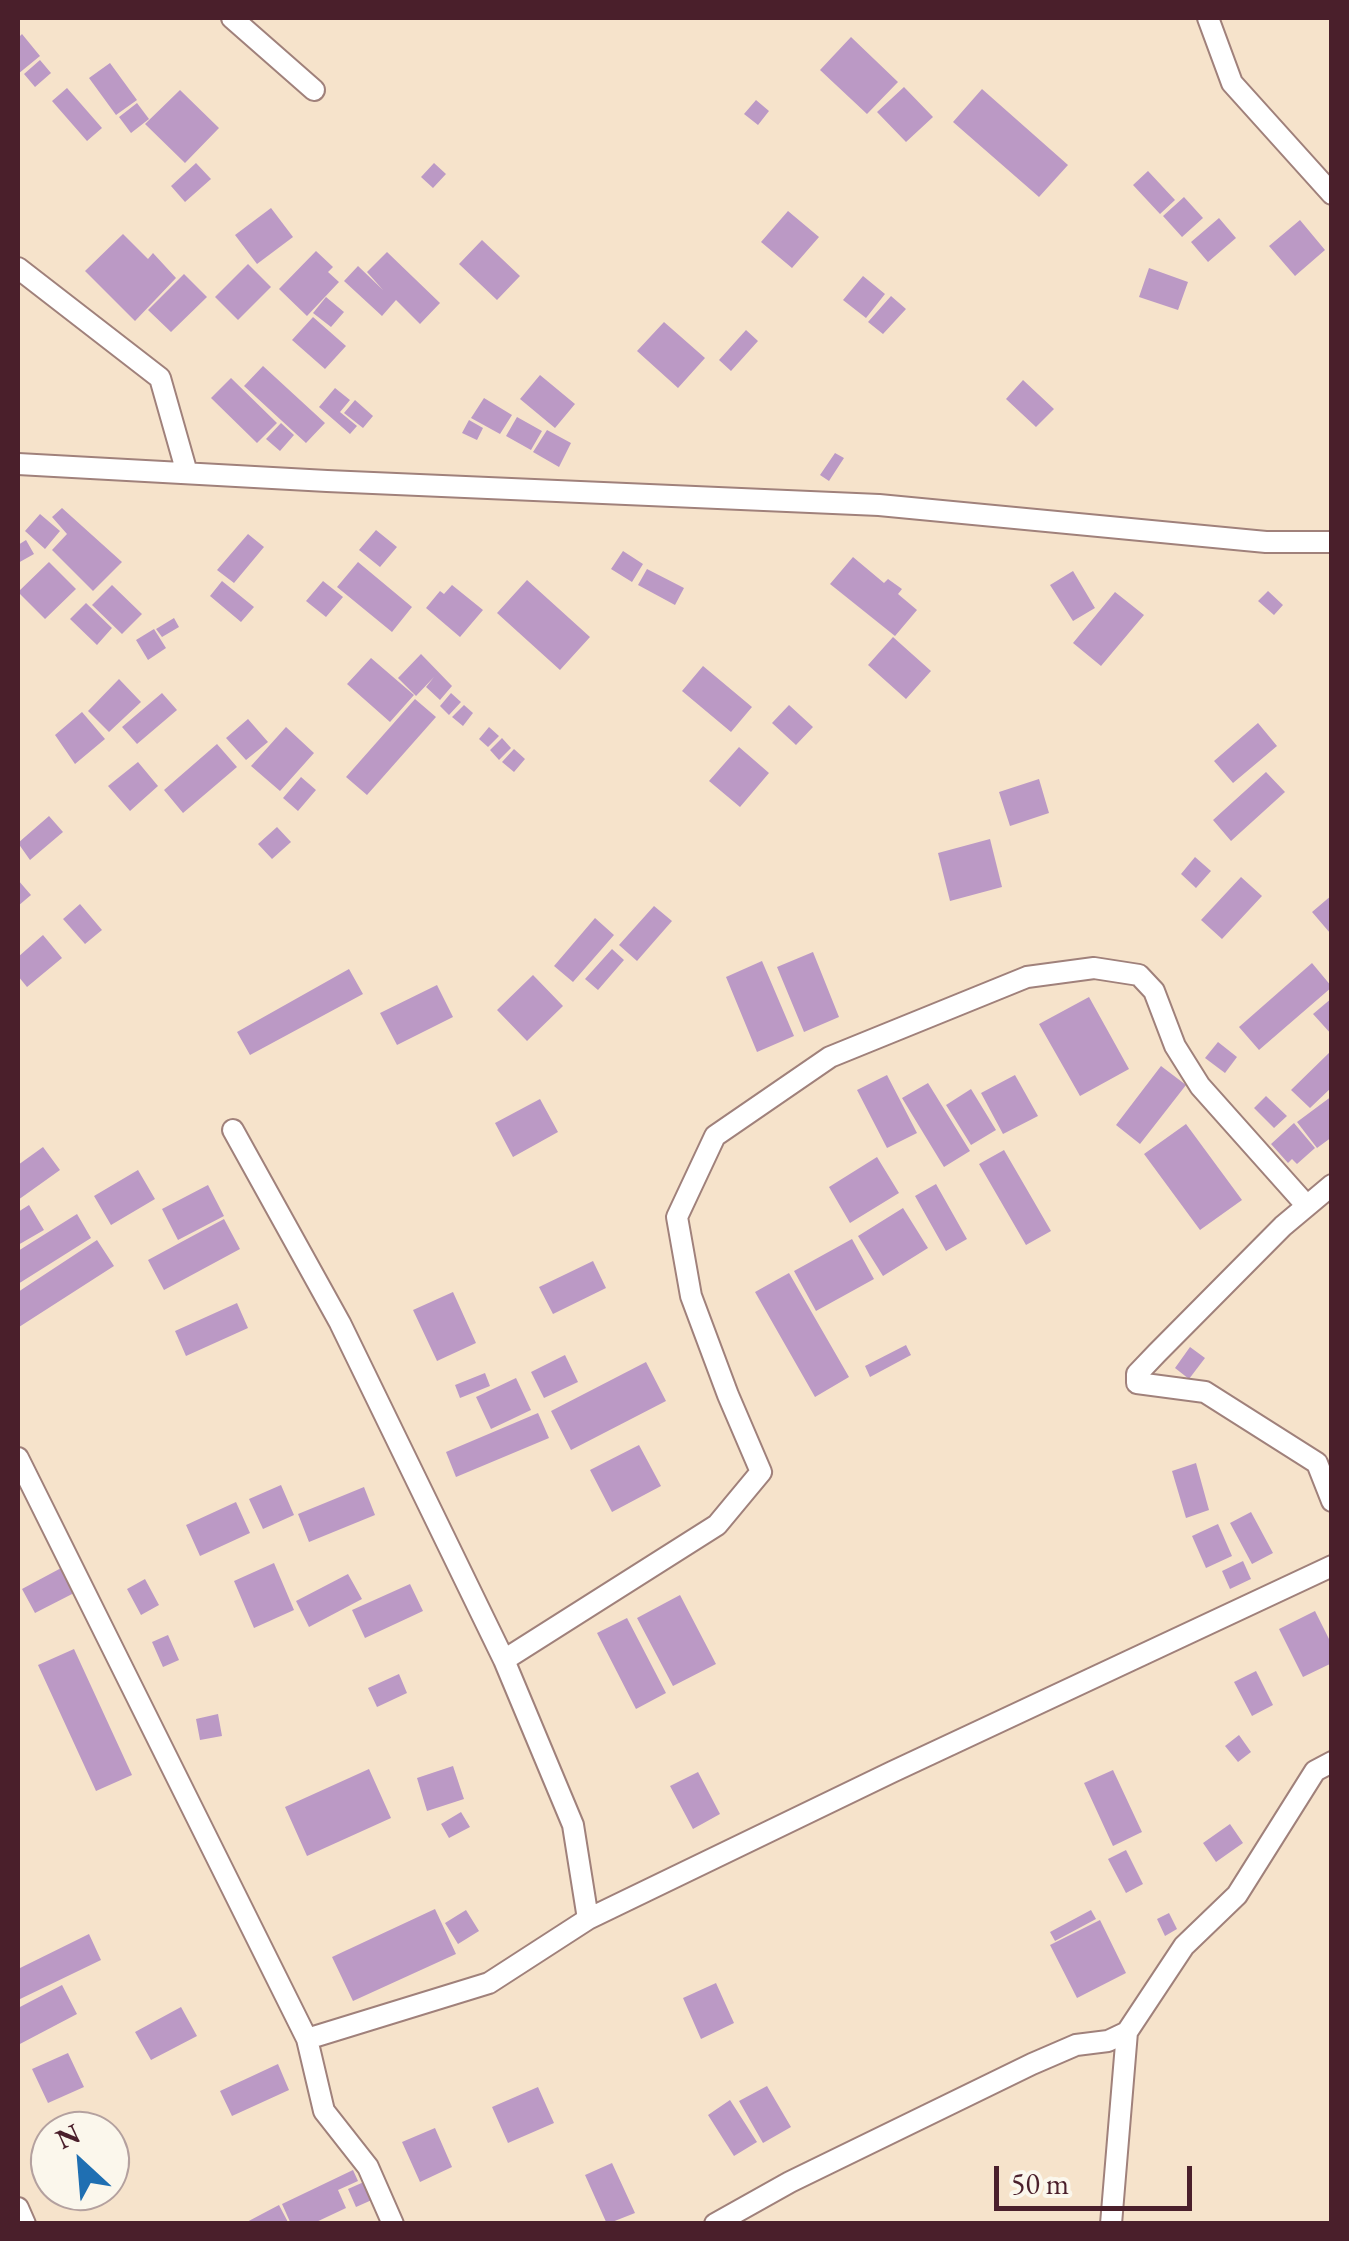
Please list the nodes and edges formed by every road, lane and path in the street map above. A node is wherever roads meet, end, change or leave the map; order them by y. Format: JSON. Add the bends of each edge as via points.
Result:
{"nodes":[{"id":1,"x":232,"y":18,"type":"edge"},
{"id":2,"x":1208,"y":18,"type":"edge"},
{"id":3,"x":314,"y":90,"type":"dead end"},
{"id":4,"x":1332,"y":194,"type":"edge"},
{"id":5,"x":18,"y":268,"type":"edge"},
{"id":6,"x":18,"y":464,"type":"edge"},
{"id":7,"x":187,"y":473,"type":"junction"},
{"id":8,"x":1332,"y":542,"type":"edge"},
{"id":9,"x":234,"y":1130,"type":"dead end"},
{"id":10,"x":1332,"y":1185,"type":"edge"},
{"id":11,"x":1306,"y":1206,"type":"junction"},
{"id":12,"x":18,"y":1458,"type":"edge"},
{"id":13,"x":1332,"y":1501,"type":"edge"},
{"id":14,"x":1332,"y":1566,"type":"edge"},
{"id":15,"x":504,"y":1660,"type":"junction"},
{"id":16,"x":1332,"y":1762,"type":"edge"},
{"id":17,"x":588,"y":1920,"type":"junction"},
{"id":18,"x":1127,"y":2032,"type":"junction"},
{"id":19,"x":306,"y":2039,"type":"junction"},
{"id":20,"x":18,"y":2208,"type":"edge"},
{"id":21,"x":25,"y":2224,"type":"edge"},
{"id":22,"x":394,"y":2224,"type":"edge"},
{"id":23,"x":714,"y":2224,"type":"edge"},
{"id":24,"x":1111,"y":2224,"type":"edge"}],
"edges":[{"from":1,"to":3,"type":"street"},
{"from":2,"to":4,"type":"street","via":[[1232,83]]},
{"from":5,"to":7,"type":"street","via":[[160,378]]},
{"from":6,"to":7,"type":"street"},
{"from":7,"to":8,"type":"street","via":[[879,505],[1266,542]]},
{"from":9,"to":15,"type":"street","via":[[340,1323]]},
{"from":10,"to":11,"type":"street"},
{"from":11,"to":13,"type":"street","via":[[1157,1353],[1137,1383],[1205,1392],[1317,1463]]},
{"from":11,"to":15,"type":"street","via":[[1200,1086],[1140,975],[1094,968],[1027,977],[830,1057],[715,1136],[676,1217],[692,1296],[762,1472],[717,1525]]},
{"from":12,"to":19,"type":"street"},
{"from":14,"to":17,"type":"street"},
{"from":15,"to":17,"type":"street","via":[[573,1825]]},
{"from":16,"to":18,"type":"street","via":[[1315,1771],[1236,1894],[1184,1946]]},
{"from":17,"to":19,"type":"street","via":[[489,1983]]},
{"from":18,"to":23,"type":"street","via":[[1076,2045],[1004,2077]]},
{"from":18,"to":24,"type":"street"},
{"from":19,"to":22,"type":"street","via":[[324,2110],[368,2166]]},
{"from":20,"to":21,"type":"street"}]}
